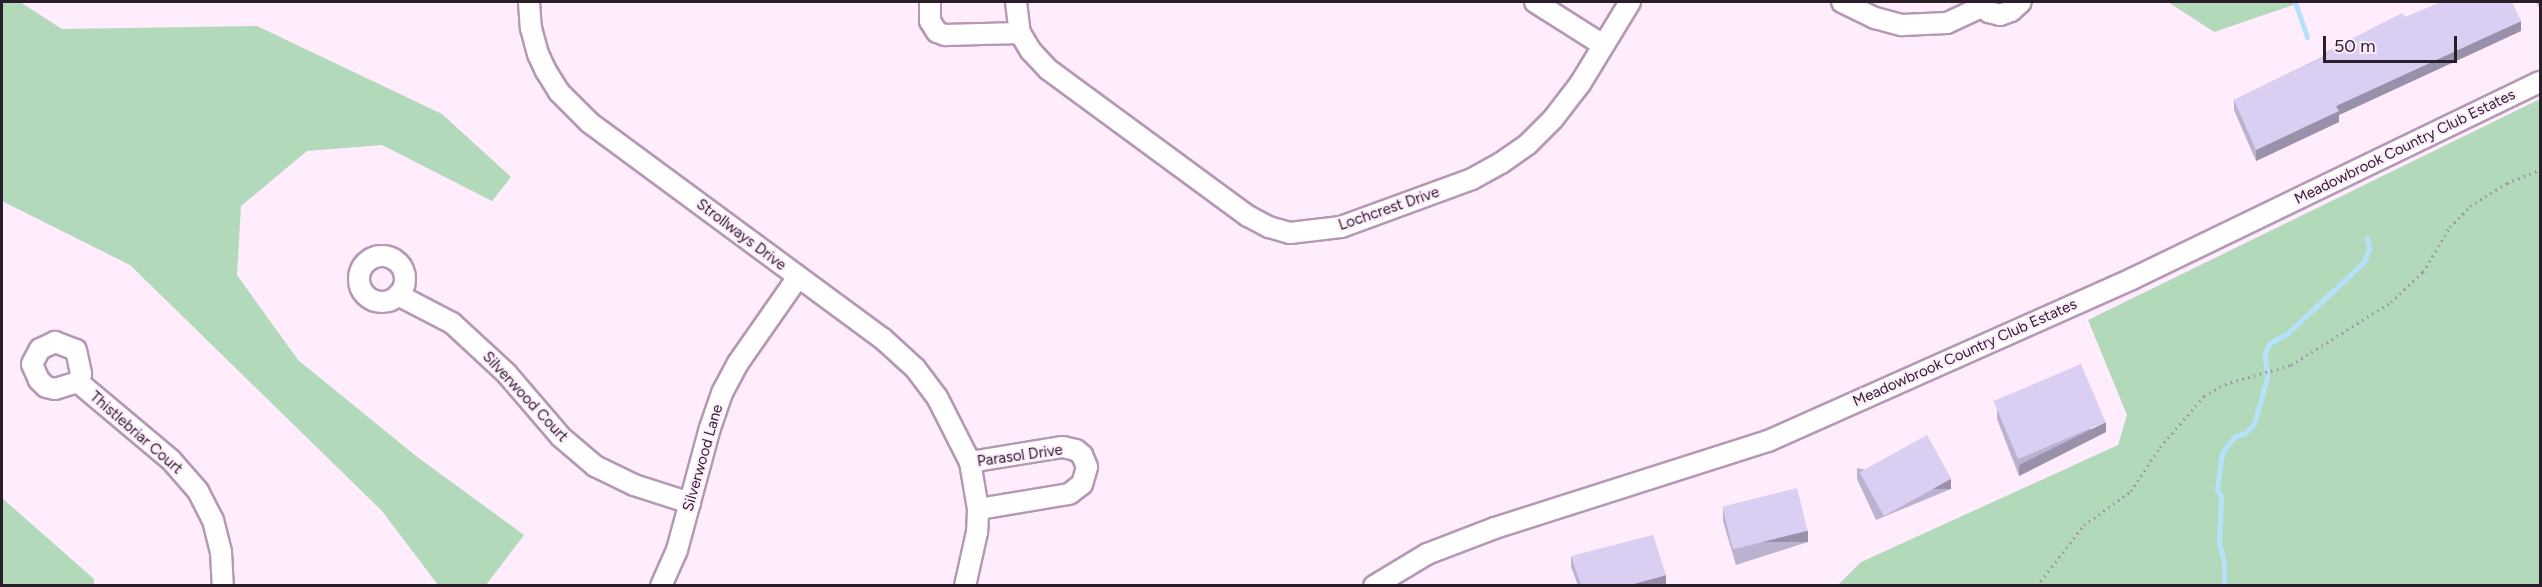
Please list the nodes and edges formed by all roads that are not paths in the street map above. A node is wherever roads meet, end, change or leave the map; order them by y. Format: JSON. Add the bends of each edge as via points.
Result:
{"nodes":[{"id":1,"x":529,"y":2,"type":"edge"},
{"id":2,"x":930,"y":2,"type":"edge"},
{"id":3,"x":1016,"y":2,"type":"edge"},
{"id":4,"x":1535,"y":2,"type":"edge"},
{"id":5,"x":1630,"y":2,"type":"edge"},
{"id":6,"x":1842,"y":2,"type":"edge"},
{"id":7,"x":2021,"y":2,"type":"edge"},
{"id":8,"x":1981,"y":4,"type":"edge"},
{"id":9,"x":1020,"y":33,"type":"junction"},
{"id":10,"x":1603,"y":45,"type":"junction"},
{"id":11,"x":2541,"y":82,"type":"edge"},
{"id":12,"x":798,"y":277,"type":"junction"},
{"id":13,"x":398,"y":295,"type":"dead end"},
{"id":14,"x":78,"y":382,"type":"dead end"},
{"id":15,"x":970,"y":462,"type":"junction"},
{"id":16,"x":690,"y":503,"type":"junction"},
{"id":17,"x":978,"y":509,"type":"junction"},
{"id":18,"x":223,"y":585,"type":"edge"},
{"id":19,"x":661,"y":585,"type":"edge"},
{"id":20,"x":965,"y":585,"type":"edge"},
{"id":21,"x":1374,"y":585,"type":"edge"}],
"edges":[{"from":1,"to":12,"type":"street","name":"Strollways Drive","via":[[538,54],[558,92],[590,123]]},
{"from":2,"to":9,"type":"street","via":[[930,21],[945,35]]},
{"from":3,"to":9,"type":"street","name":"Lochcrest Drive"},
{"from":4,"to":10,"type":"street"},
{"from":5,"to":10,"type":"street","name":"Lochcrest Drive"},
{"from":6,"to":8,"type":"street","via":[[1875,18],[1902,25],[1947,23]]},
{"from":7,"to":8,"type":"street","via":[[2000,15]]},
{"from":9,"to":10,"type":"street","name":"Lochcrest Drive","via":[[1031,51],[1059,77],[1248,216],[1290,233],[1341,227],[1472,179],[1501,163],[1553,119]]},
{"from":11,"to":21,"type":"street","name":"Meadowbrook Country Club Estates","via":[[2132,279],[1768,441],[1495,528],[1427,555]]},
{"from":12,"to":15,"type":"street","name":"Strollways Drive","via":[[882,338],[915,368],[937,397]]},
{"from":12,"to":16,"type":"street","name":"Silverwood Lane","via":[[738,363],[722,393]]},
{"from":13,"to":16,"type":"street","name":"Silverwood Court","via":[[452,323],[507,374],[561,437],[595,466],[634,485]]},
{"from":14,"to":18,"type":"street","name":"Thistlebriar Court","via":[[171,460],[198,491],[213,520],[221,552]]},
{"from":15,"to":17,"type":"street","name":"Parasol Drive"},
{"from":15,"to":17,"type":"street","name":"Parasol Drive","via":[[1063,447],[1082,455],[1087,467],[1082,484],[1069,494]]},
{"from":16,"to":19,"type":"street","name":"Silverwood Lane","via":[[677,550]]},
{"from":17,"to":20,"type":"street","name":"Parasol Drive"}]}
